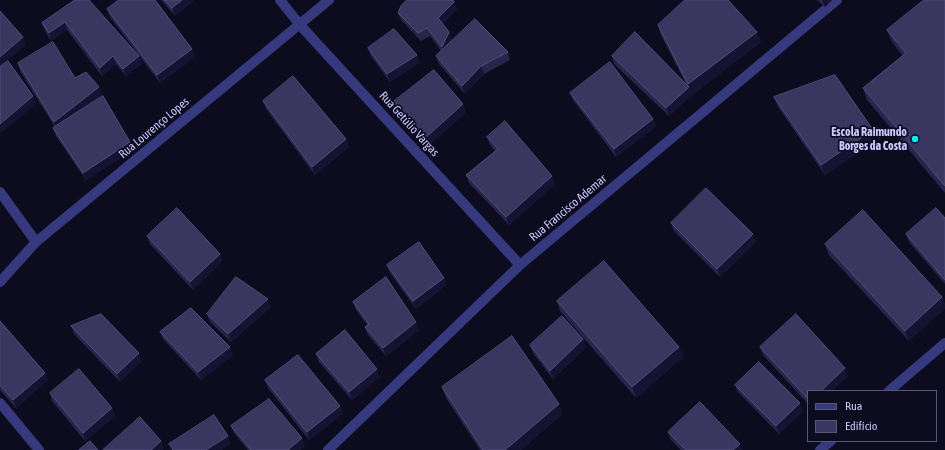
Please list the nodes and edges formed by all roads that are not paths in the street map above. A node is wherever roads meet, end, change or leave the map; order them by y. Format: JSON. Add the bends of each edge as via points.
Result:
{"nodes":[{"id":1,"x":280,"y":0,"type":"edge"},
{"id":2,"x":329,"y":0,"type":"edge"},
{"id":3,"x":837,"y":0,"type":"edge"},
{"id":4,"x":300,"y":24,"type":"junction"},
{"id":5,"x":0,"y":192,"type":"edge"},
{"id":6,"x":36,"y":242,"type":"junction"},
{"id":7,"x":520,"y":265,"type":"junction"},
{"id":8,"x":0,"y":282,"type":"edge"},
{"id":9,"x":945,"y":343,"type":"edge"},
{"id":10,"x":890,"y":390,"type":"edge"},
{"id":11,"x":0,"y":403,"type":"edge"},
{"id":12,"x":829,"y":442,"type":"edge"},
{"id":13,"x":39,"y":450,"type":"edge"},
{"id":14,"x":328,"y":450,"type":"edge"},
{"id":15,"x":820,"y":450,"type":"edge"}],
"edges":[{"from":1,"to":4,"type":"street","name":"Rua Getúlio Vargas"},
{"from":2,"to":4,"type":"street","name":"Rua Lourenço Lopes"},
{"from":3,"to":7,"type":"street","name":"Rua Francisco Ademar"},
{"from":4,"to":6,"type":"street","name":"Rua Lourenço Lopes"},
{"from":4,"to":7,"type":"street","name":"Rua Getúlio Vargas"},
{"from":5,"to":6,"type":"street"},
{"from":6,"to":8,"type":"street","name":"Rua Lourenço Lopes"},
{"from":7,"to":14,"type":"street","name":"Rua Francisco Ademar"},
{"from":9,"to":10,"type":"street"},
{"from":11,"to":13,"type":"street"},
{"from":12,"to":15,"type":"street"}]}
